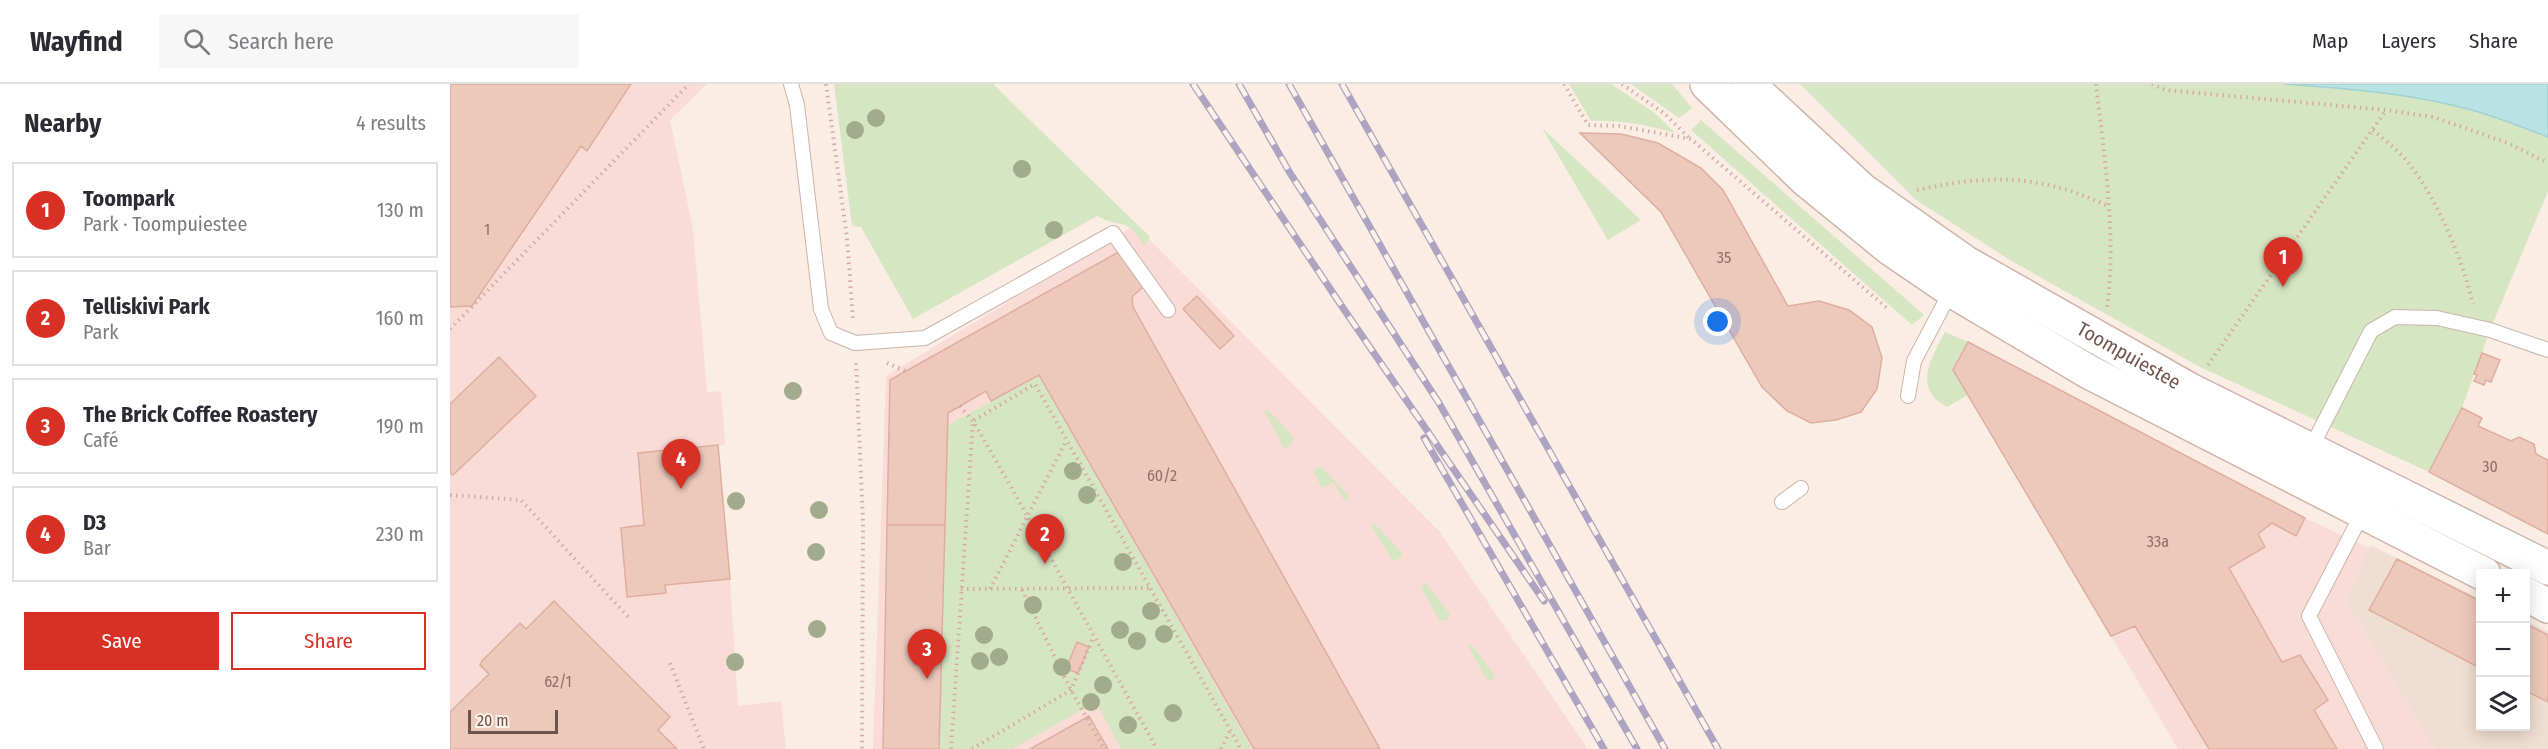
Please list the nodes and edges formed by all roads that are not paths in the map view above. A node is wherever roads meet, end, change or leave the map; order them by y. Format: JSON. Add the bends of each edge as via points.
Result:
{"nodes":[{"id":1,"x":791,"y":84,"type":"edge"},
{"id":2,"x":1707,"y":84,"type":"edge"},
{"id":3,"x":1748,"y":84,"type":"edge"},
{"id":4,"x":1959,"y":277,"type":"junction"},
{"id":5,"x":1168,"y":310,"type":"dead end"},
{"id":6,"x":2548,"y":350,"type":"edge"},
{"id":7,"x":1908,"y":396,"type":"dead end"},
{"id":8,"x":2311,"y":448,"type":"junction"},
{"id":9,"x":1801,"y":488,"type":"dead end"},
{"id":10,"x":2369,"y":496,"type":"junction"},
{"id":11,"x":1782,"y":502,"type":"dead end"},
{"id":12,"x":2548,"y":568,"type":"edge"},
{"id":13,"x":2478,"y":569,"type":"edge"},
{"id":14,"x":2530,"y":596,"type":"edge"},
{"id":15,"x":2548,"y":606,"type":"edge"},
{"id":16,"x":2376,"y":749,"type":"edge"}],
"edges":[{"from":1,"to":5,"type":"lane","via":[[797,105],[820,309],[831,333],[855,343],[925,338],[1113,232]]},
{"from":2,"to":4,"type":"main road","name":"Toompuiestee","via":[[1805,179],[1892,249]]},
{"from":3,"to":4,"type":"main road","name":"Toompuiestee"},
{"from":4,"to":7,"type":"lane","via":[[1914,361]]},
{"from":4,"to":8,"type":"main road","name":"Toompuiestee"},
{"from":4,"to":10,"type":"main road","name":"Toompuiestee","via":[[2089,372]]},
{"from":6,"to":8,"type":"lane","via":[[2437,318],[2395,317],[2371,331]]},
{"from":8,"to":10,"type":"main road","name":"Toompuiestee"},
{"from":9,"to":11,"type":"lane"},
{"from":10,"to":12,"type":"main road","name":"Toompuiestee"},
{"from":10,"to":13,"type":"main road","name":"Toompuiestee"},
{"from":10,"to":16,"type":"lane","via":[[2309,616]]},
{"from":14,"to":15,"type":"main road"}]}
